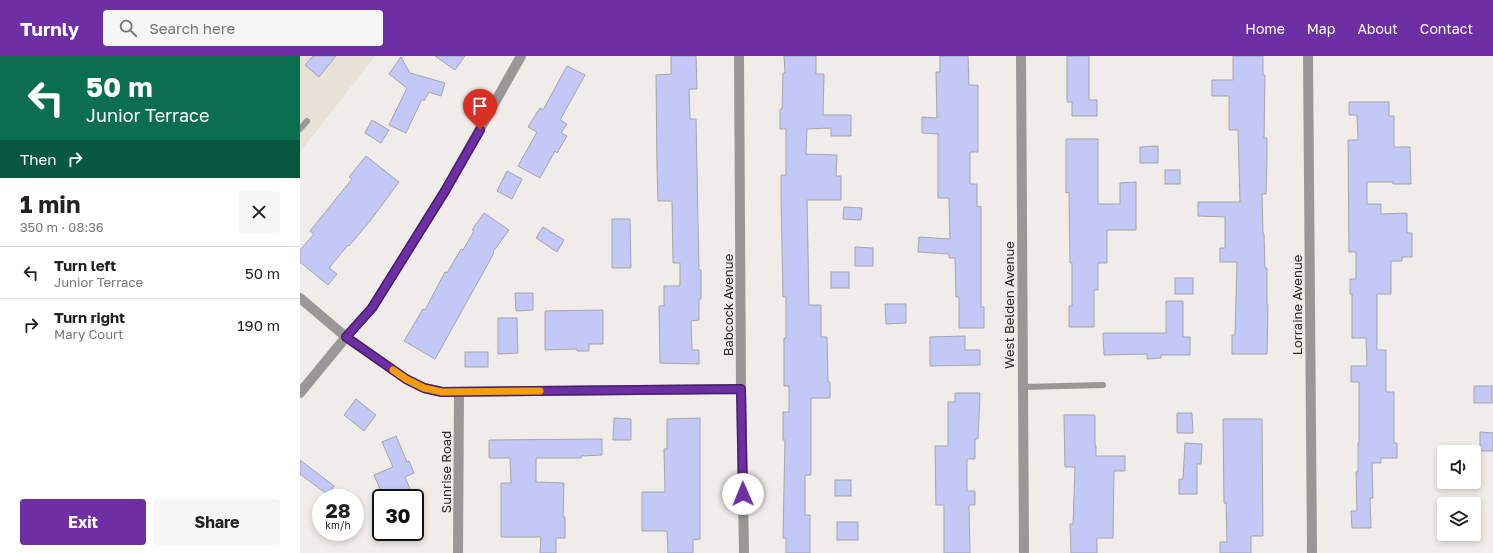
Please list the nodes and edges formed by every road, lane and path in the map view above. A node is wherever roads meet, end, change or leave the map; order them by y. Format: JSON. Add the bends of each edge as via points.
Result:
{"nodes":[{"id":1,"x":521,"y":56,"type":"edge"},
{"id":2,"x":739,"y":56,"type":"edge"},
{"id":3,"x":1021,"y":56,"type":"edge"},
{"id":4,"x":1308,"y":56,"type":"edge"},
{"id":5,"x":307,"y":121,"type":"dead end"},
{"id":6,"x":300,"y":129,"type":"edge"},
{"id":7,"x":300,"y":298,"type":"edge"},
{"id":8,"x":346,"y":337,"type":"junction"},
{"id":9,"x":1104,"y":385,"type":"dead end"},
{"id":10,"x":1023,"y":387,"type":"junction"},
{"id":11,"x":741,"y":389,"type":"junction"},
{"id":12,"x":459,"y":392,"type":"junction"},
{"id":13,"x":300,"y":393,"type":"edge"},
{"id":14,"x":458,"y":553,"type":"edge"},
{"id":15,"x":744,"y":553,"type":"edge"},
{"id":16,"x":1024,"y":553,"type":"edge"},
{"id":17,"x":1312,"y":553,"type":"edge"}],
"edges":[{"from":1,"to":8,"type":"street","via":[[437,204],[372,308]]},
{"from":2,"to":11,"type":"street","name":"Babcock Avenue"},
{"from":3,"to":10,"type":"street","name":"West Belden Avenue"},
{"from":4,"to":17,"type":"street","name":"Lorraine Avenue"},
{"from":5,"to":6,"type":"lane"},
{"from":7,"to":8,"type":"street"},
{"from":8,"to":12,"type":"street","via":[[406,379],[424,388]]},
{"from":8,"to":13,"type":"street"},
{"from":9,"to":10,"type":"lane"},
{"from":10,"to":16,"type":"street","name":"West Belden Avenue"},
{"from":11,"to":12,"type":"street"},
{"from":11,"to":15,"type":"street","name":"Babcock Avenue"},
{"from":12,"to":14,"type":"street","name":"Sunrise Road"}]}
